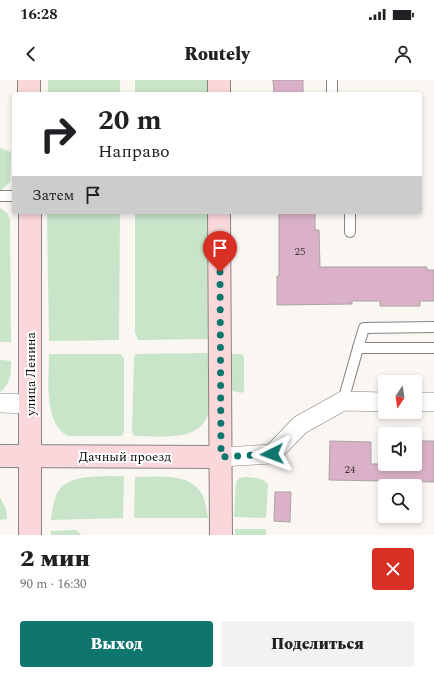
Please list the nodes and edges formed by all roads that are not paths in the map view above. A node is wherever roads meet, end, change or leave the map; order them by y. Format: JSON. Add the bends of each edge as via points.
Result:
{"nodes":[{"id":1,"x":29,"y":80,"type":"edge"},
{"id":2,"x":218,"y":80,"type":"edge"},
{"id":3,"x":332,"y":80,"type":"edge"},
{"id":4,"x":29,"y":92,"type":"edge"},
{"id":5,"x":219,"y":92,"type":"edge"},
{"id":6,"x":332,"y":92,"type":"edge"},
{"id":7,"x":0,"y":196,"type":"edge"},
{"id":8,"x":12,"y":196,"type":"edge"},
{"id":9,"x":30,"y":214,"type":"edge"},
{"id":10,"x":219,"y":214,"type":"edge"},
{"id":11,"x":350,"y":214,"type":"edge"},
{"id":12,"x":350,"y":232,"type":"dead end"},
{"id":13,"x":434,"y":327,"type":"edge"},
{"id":14,"x":358,"y":348,"type":"junction"},
{"id":15,"x":434,"y":348,"type":"edge"},
{"id":16,"x":343,"y":401,"type":"junction"},
{"id":17,"x":378,"y":402,"type":"edge"},
{"id":18,"x":422,"y":402,"type":"edge"},
{"id":19,"x":434,"y":402,"type":"edge"},
{"id":20,"x":0,"y":404,"type":"edge"},
{"id":21,"x":29,"y":404,"type":"junction"},
{"id":22,"x":0,"y":456,"type":"edge"},
{"id":23,"x":29,"y":456,"type":"junction"},
{"id":24,"x":221,"y":457,"type":"junction"},
{"id":25,"x":30,"y":535,"type":"edge"},
{"id":26,"x":221,"y":535,"type":"edge"}],
"edges":[{"from":1,"to":4,"type":"street"},
{"from":2,"to":5,"type":"street"},
{"from":3,"to":6,"type":"lane"},
{"from":7,"to":8,"type":"lane"},
{"from":9,"to":21,"type":"street","name":"улица Ленина"},
{"from":10,"to":24,"type":"street"},
{"from":11,"to":12,"type":"lane"},
{"from":13,"to":14,"type":"lane","via":[[364,328]]},
{"from":14,"to":15,"type":"lane"},
{"from":14,"to":16,"type":"lane"},
{"from":16,"to":17,"type":"street"},
{"from":16,"to":24,"type":"street","via":[[300,425],[272,454]]},
{"from":18,"to":19,"type":"street"},
{"from":20,"to":21,"type":"street"},
{"from":21,"to":23,"type":"street","name":"улица Ленина"},
{"from":22,"to":23,"type":"street","name":"Дачный проезд"},
{"from":23,"to":24,"type":"street","name":"Дачный проезд"},
{"from":23,"to":25,"type":"street","name":"улица Ленина"},
{"from":24,"to":26,"type":"street"}]}
